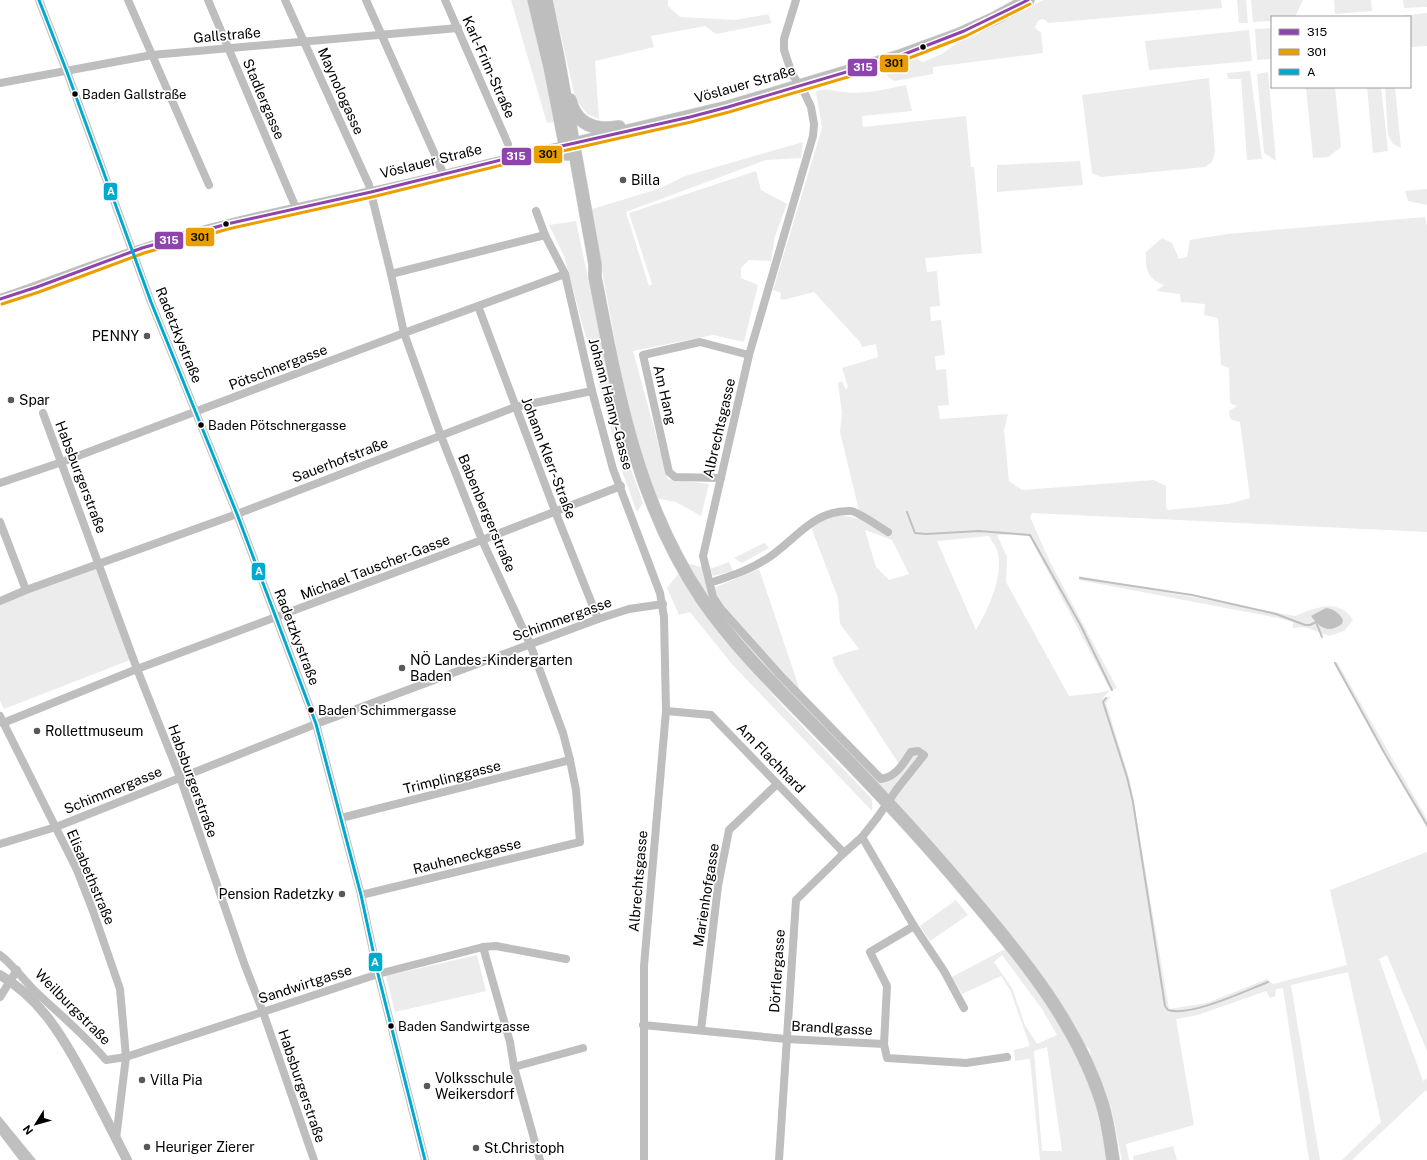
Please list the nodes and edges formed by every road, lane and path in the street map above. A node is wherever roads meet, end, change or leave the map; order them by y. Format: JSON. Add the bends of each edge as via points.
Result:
{"nodes":[{"id":1,"x":39,"y":0,"type":"edge"},
{"id":2,"x":128,"y":0,"type":"edge"},
{"id":3,"x":208,"y":0,"type":"edge"},
{"id":4,"x":285,"y":0,"type":"edge"},
{"id":5,"x":366,"y":0,"type":"edge"},
{"id":6,"x":445,"y":0,"type":"edge"},
{"id":7,"x":534,"y":0,"type":"edge"},
{"id":8,"x":546,"y":0,"type":"edge"},
{"id":9,"x":796,"y":0,"type":"edge"},
{"id":10,"x":1028,"y":0,"type":"edge"},
{"id":11,"x":458,"y":28,"type":"junction"},
{"id":12,"x":381,"y":34,"type":"junction"},
{"id":13,"x":304,"y":41,"type":"junction"},
{"id":14,"x":228,"y":48,"type":"junction"},
{"id":15,"x":152,"y":55,"type":"junction"},
{"id":16,"x":558,"y":58,"type":"junction"},
{"id":17,"x":67,"y":72,"type":"junction"},
{"id":18,"x":0,"y":84,"type":"edge"},
{"id":19,"x":800,"y":86,"type":"junction"},
{"id":20,"x":642,"y":128,"type":"junction"},
{"id":21,"x":508,"y":144,"type":"dead end"},
{"id":22,"x":569,"y":145,"type":"junction"},
{"id":23,"x":444,"y":175,"type":"junction"},
{"id":24,"x":209,"y":185,"type":"dead end"},
{"id":25,"x":371,"y":192,"type":"junction"},
{"id":26,"x":296,"y":208,"type":"junction"},
{"id":27,"x":536,"y":211,"type":"dead end"},
{"id":28,"x":545,"y":235,"type":"junction"},
{"id":29,"x":133,"y":252,"type":"junction"},
{"id":30,"x":391,"y":274,"type":"junction"},
{"id":31,"x":565,"y":274,"type":"junction"},
{"id":32,"x":0,"y":299,"type":"edge"},
{"id":33,"x":478,"y":306,"type":"junction"},
{"id":34,"x":404,"y":333,"type":"junction"},
{"id":35,"x":749,"y":355,"type":"junction"},
{"id":36,"x":592,"y":391,"type":"junction"},
{"id":37,"x":515,"y":407,"type":"junction"},
{"id":38,"x":196,"y":412,"type":"junction"},
{"id":39,"x":43,"y":413,"type":"dead end"},
{"id":40,"x":441,"y":436,"type":"junction"},
{"id":41,"x":62,"y":462,"type":"junction"},
{"id":42,"x":721,"y":478,"type":"junction"},
{"id":43,"x":0,"y":483,"type":"edge"},
{"id":44,"x":621,"y":486,"type":"junction"},
{"id":45,"x":555,"y":511,"type":"junction"},
{"id":46,"x":237,"y":514,"type":"junction"},
{"id":47,"x":0,"y":522,"type":"edge"},
{"id":48,"x":888,"y":532,"type":"dead end"},
{"id":49,"x":482,"y":540,"type":"junction"},
{"id":50,"x":99,"y":564,"type":"junction"},
{"id":51,"x":710,"y":583,"type":"junction"},
{"id":52,"x":26,"y":590,"type":"junction"},
{"id":53,"x":0,"y":600,"type":"edge"},
{"id":54,"x":663,"y":604,"type":"junction"},
{"id":55,"x":276,"y":618,"type":"junction"},
{"id":56,"x":598,"y":619,"type":"junction"},
{"id":57,"x":530,"y":644,"type":"junction"},
{"id":58,"x":137,"y":669,"type":"junction"},
{"id":59,"x":666,"y":711,"type":"junction"},
{"id":60,"x":2,"y":720,"type":"edge"},
{"id":61,"x":316,"y":724,"type":"junction"},
{"id":62,"x":570,"y":760,"type":"junction"},
{"id":63,"x":180,"y":777,"type":"junction"},
{"id":64,"x":778,"y":784,"type":"junction"},
{"id":65,"x":897,"y":789,"type":"joint"},
{"id":66,"x":341,"y":818,"type":"junction"},
{"id":67,"x":56,"y":827,"type":"junction"},
{"id":68,"x":862,"y":837,"type":"junction"},
{"id":69,"x":580,"y":842,"type":"joint"},
{"id":70,"x":0,"y":844,"type":"edge"},
{"id":71,"x":844,"y":853,"type":"junction"},
{"id":72,"x":361,"y":895,"type":"junction"},
{"id":73,"x":914,"y":926,"type":"junction"},
{"id":74,"x":483,"y":947,"type":"junction"},
{"id":75,"x":0,"y":955,"type":"edge"},
{"id":76,"x":566,"y":959,"type":"dead end"},
{"id":77,"x":17,"y":970,"type":"junction"},
{"id":78,"x":378,"y":974,"type":"junction"},
{"id":79,"x":0,"y":975,"type":"edge"},
{"id":80,"x":10,"y":981,"type":"junction"},
{"id":81,"x":0,"y":997,"type":"edge"},
{"id":82,"x":964,"y":1008,"type":"dead end"},
{"id":83,"x":263,"y":1012,"type":"junction"},
{"id":84,"x":643,"y":1025,"type":"junction"},
{"id":85,"x":701,"y":1030,"type":"junction"},
{"id":86,"x":786,"y":1039,"type":"junction"},
{"id":87,"x":884,"y":1044,"type":"junction"},
{"id":88,"x":584,"y":1048,"type":"dead end"},
{"id":89,"x":126,"y":1057,"type":"junction"},
{"id":90,"x":1007,"y":1057,"type":"dead end"},
{"id":91,"x":514,"y":1067,"type":"junction"},
{"id":92,"x":116,"y":1139,"type":"junction"},
{"id":93,"x":127,"y":1160,"type":"edge"},
{"id":94,"x":314,"y":1160,"type":"edge"},
{"id":95,"x":425,"y":1160,"type":"edge"},
{"id":96,"x":540,"y":1160,"type":"edge"},
{"id":97,"x":644,"y":1160,"type":"edge"},
{"id":98,"x":778,"y":1160,"type":"edge"},
{"id":99,"x":1113,"y":1160,"type":"edge"}],
"edges":[{"from":1,"to":17,"type":"street","name":"Radetzkystraße"},
{"from":2,"to":15,"type":"street"},
{"from":3,"to":14,"type":"street","name":"Stadlergasse"},
{"from":4,"to":13,"type":"street","name":"Maynologasse"},
{"from":5,"to":12,"type":"street"},
{"from":6,"to":11,"type":"street","name":"Karl-Frim-Straße"},
{"from":7,"to":22,"type":"main road"},
{"from":8,"to":16,"type":"main road"},
{"from":9,"to":19,"type":"street","name":"Albrechtsgasse","via":[[784,39],[784,50],[792,74]]},
{"from":10,"to":19,"type":"main road","name":"Vöslauer Straße","via":[[981,24],[923,48]]},
{"from":11,"to":12,"type":"street","name":"Gallstraße"},
{"from":11,"to":21,"type":"street","name":"Karl-Frim-Straße"},
{"from":12,"to":13,"type":"street","name":"Gallstraße"},
{"from":12,"to":23,"type":"street"},
{"from":13,"to":14,"type":"street","name":"Gallstraße"},
{"from":13,"to":25,"type":"street","name":"Maynologasse"},
{"from":14,"to":15,"type":"street","name":"Gallstraße"},
{"from":14,"to":26,"type":"street","name":"Stadlergasse"},
{"from":15,"to":17,"type":"street","name":"Gallstraße"},
{"from":15,"to":24,"type":"street"},
{"from":16,"to":20,"type":"main road","via":[[572,106],[583,122],[601,128]]},
{"from":16,"to":22,"type":"main road"},
{"from":17,"to":18,"type":"street","name":"Gallstraße"},
{"from":17,"to":29,"type":"street","name":"Radetzkystraße"},
{"from":19,"to":20,"type":"main road","name":"Vöslauer Straße"},
{"from":19,"to":35,"type":"street","name":"Albrechtsgasse","via":[[811,107],[813,136]]},
{"from":20,"to":22,"type":"main road","name":"Vöslauer Straße"},
{"from":22,"to":23,"type":"street","name":"Vöslauer Straße"},
{"from":22,"to":99,"type":"main road","via":[[595,264],[595,277],[616,385],[635,456],[658,520],[681,566],[718,621],[746,655],[916,834],[979,906],[1036,979],[1073,1036],[1089,1070],[1103,1106]]},
{"from":23,"to":25,"type":"street","name":"Vöslauer Straße"},
{"from":25,"to":26,"type":"street","name":"Vöslauer Straße"},
{"from":25,"to":30,"type":"street","name":"Babenbergerstraße"},
{"from":26,"to":29,"type":"street","name":"Vöslauer Straße","via":[[227,224]]},
{"from":27,"to":28,"type":"street","name":"Johann Hanny-Gasse"},
{"from":28,"to":30,"type":"street"},
{"from":28,"to":31,"type":"street","name":"Johann Hanny-Gasse"},
{"from":29,"to":32,"type":"street","name":"Vöslauer Straße"},
{"from":29,"to":38,"type":"street","name":"Radetzkystraße"},
{"from":30,"to":34,"type":"street","name":"Babenbergerstraße"},
{"from":31,"to":33,"type":"street","name":"Pötschnergasse"},
{"from":31,"to":36,"type":"street","name":"Johann Hanny-Gasse"},
{"from":33,"to":34,"type":"street","name":"Pötschnergasse"},
{"from":33,"to":37,"type":"street","name":"Johann Klerr-Straße"},
{"from":34,"to":38,"type":"street","name":"Pötschnergasse"},
{"from":34,"to":40,"type":"street","name":"Babenbergerstraße"},
{"from":35,"to":42,"type":"street","name":"Albrechtsgasse"},
{"from":35,"to":42,"type":"street","name":"Am Hang","via":[[700,342],[643,355],[669,472],[674,477]]},
{"from":36,"to":37,"type":"street","name":"Sauerhofstraße"},
{"from":36,"to":44,"type":"street","name":"Johann Hanny-Gasse","via":[[613,469]]},
{"from":37,"to":40,"type":"street","name":"Sauerhofstraße"},
{"from":37,"to":45,"type":"street","name":"Johann Klerr-Straße"},
{"from":38,"to":41,"type":"street","name":"Pötschnergasse"},
{"from":38,"to":46,"type":"street","name":"Radetzkystraße"},
{"from":39,"to":41,"type":"street","name":"Habsburgerstraße"},
{"from":40,"to":46,"type":"street","name":"Sauerhofstraße"},
{"from":40,"to":49,"type":"street","name":"Babenbergerstraße"},
{"from":41,"to":43,"type":"street","name":"Pötschnergasse"},
{"from":41,"to":50,"type":"street","name":"Habsburgerstraße"},
{"from":42,"to":51,"type":"street","name":"Albrechtsgasse","via":[[703,556]]},
{"from":44,"to":45,"type":"street","name":"Michael Tauscher-Gasse"},
{"from":44,"to":54,"type":"street","name":"Johann Hanny-Gasse"},
{"from":45,"to":49,"type":"street","name":"Michael Tauscher-Gasse"},
{"from":45,"to":56,"type":"street","name":"Johann Klerr-Straße"},
{"from":46,"to":50,"type":"street","name":"Sauerhofstraße"},
{"from":46,"to":55,"type":"street","name":"Radetzkystraße"},
{"from":47,"to":52,"type":"street"},
{"from":48,"to":51,"type":"street","via":[[853,511],[833,513],[818,518],[806,526],[769,558],[745,571]]},
{"from":49,"to":55,"type":"street","name":"Michael Tauscher-Gasse"},
{"from":49,"to":57,"type":"street","name":"Babenbergerstraße"},
{"from":50,"to":52,"type":"street","name":"Sauerhofstraße"},
{"from":50,"to":58,"type":"street","name":"Habsburgerstraße"},
{"from":51,"to":65,"type":"street","name":"Albrechtsgasse","via":[[721,609],[748,640],[881,779],[889,778],[911,752],[918,751],[924,755]]},
{"from":52,"to":53,"type":"street","name":"Sauerhofstraße"},
{"from":54,"to":56,"type":"street","name":"Schimmergasse"},
{"from":54,"to":59,"type":"street","name":"Albrechtsgasse"},
{"from":55,"to":58,"type":"street","name":"Michael Tauscher-Gasse"},
{"from":55,"to":61,"type":"street","name":"Radetzkystraße"},
{"from":56,"to":57,"type":"street","name":"Schimmergasse"},
{"from":57,"to":61,"type":"street","name":"Schimmergasse"},
{"from":57,"to":62,"type":"street","name":"Babenbergerstraße","via":[[563,733]]},
{"from":58,"to":60,"type":"street","name":"Michael Tauscher-Gasse"},
{"from":58,"to":63,"type":"street","name":"Habsburgerstraße"},
{"from":59,"to":64,"type":"street","name":"Am Flachhard","via":[[711,715]]},
{"from":59,"to":84,"type":"street","name":"Albrechtsgasse","via":[[644,959]]},
{"from":60,"to":67,"type":"street","name":"Elisabethstraße"},
{"from":61,"to":63,"type":"street","name":"Schimmergasse"},
{"from":61,"to":66,"type":"street","name":"Radetzkystraße"},
{"from":62,"to":66,"type":"street","name":"Trimplinggasse"},
{"from":62,"to":69,"type":"street","name":"Babenbergerstraße","via":[[576,790]]},
{"from":63,"to":67,"type":"street","name":"Schimmergasse"},
{"from":63,"to":83,"type":"street","name":"Habsburgerstraße"},
{"from":64,"to":71,"type":"street","name":"Am Flachhard"},
{"from":64,"to":85,"type":"street","name":"Marienhofgasse","via":[[729,830],[718,886]]},
{"from":65,"to":68,"type":"street","name":"Dörflergasse","bridge":true},
{"from":66,"to":72,"type":"street","name":"Radetzkystraße"},
{"from":67,"to":70,"type":"street","name":"Schimmergasse"},
{"from":67,"to":89,"type":"street","name":"Elisabethstraße","via":[[77,870],[120,989]]},
{"from":68,"to":71,"type":"street","name":"Dörflergasse"},
{"from":68,"to":73,"type":"street"},
{"from":69,"to":72,"type":"street","name":"Rauheneckgasse"},
{"from":71,"to":86,"type":"street","name":"Dörflergasse","via":[[796,900]]},
{"from":72,"to":78,"type":"street","name":"Radetzkystraße"},
{"from":73,"to":82,"type":"street","via":[[944,971]]},
{"from":73,"to":87,"type":"street","via":[[870,952],[887,986]]},
{"from":74,"to":76,"type":"street","name":"Sandwirtgasse","via":[[496,946]]},
{"from":74,"to":78,"type":"street","name":"Sandwirtgasse"},
{"from":74,"to":91,"type":"street","via":[[510,1042]]},
{"from":75,"to":77,"type":"street","name":"Weilburgstraße"},
{"from":77,"to":80,"type":"street","name":"Weilburgstraße"},
{"from":77,"to":89,"type":"street","name":"Weilburgstraße","via":[[106,1060]]},
{"from":78,"to":83,"type":"street","name":"Sandwirtgasse"},
{"from":78,"to":95,"type":"street","name":"Radetzkystraße"},
{"from":79,"to":80,"type":"street","name":"Weilburgstraße"},
{"from":80,"to":81,"type":"street"},
{"from":80,"to":92,"type":"street","name":"Weilburgstraße","via":[[43,1010],[60,1033]]},
{"from":83,"to":89,"type":"street","name":"Sandwirtgasse"},
{"from":83,"to":94,"type":"street","name":"Habsburgerstraße"},
{"from":84,"to":85,"type":"street","name":"Brandlgasse"},
{"from":84,"to":97,"type":"street","name":"Albrechtsgasse"},
{"from":85,"to":86,"type":"street","name":"Brandlgasse"},
{"from":86,"to":87,"type":"street","name":"Brandlgasse"},
{"from":86,"to":98,"type":"street","name":"Dörflergasse"},
{"from":87,"to":90,"type":"street","name":"Brandlgasse","via":[[887,1058],[966,1063]]},
{"from":88,"to":91,"type":"street"},
{"from":89,"to":92,"type":"street"},
{"from":91,"to":96,"type":"street"},
{"from":92,"to":93,"type":"street","name":"Weilburgstraße"}]}
